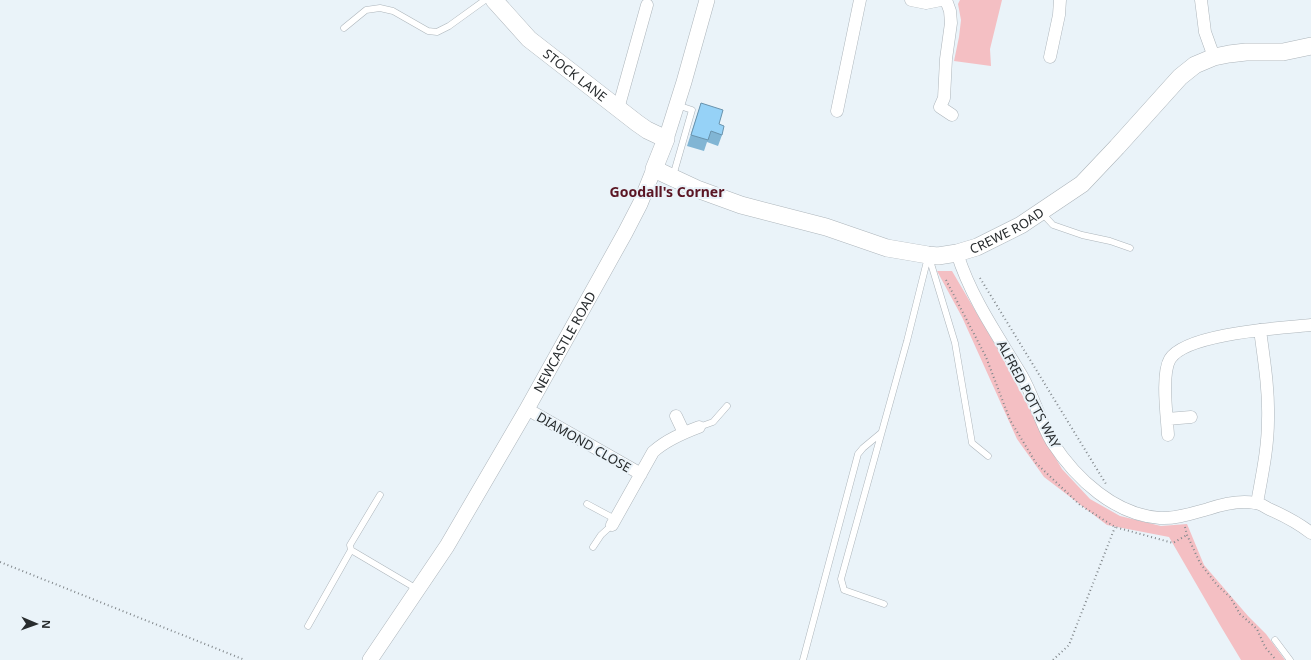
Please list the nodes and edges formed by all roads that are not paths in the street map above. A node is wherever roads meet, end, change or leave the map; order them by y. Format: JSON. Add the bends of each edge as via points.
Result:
{"nodes":[{"id":1,"x":485,"y":0,"type":"edge"},
{"id":2,"x":494,"y":0,"type":"edge"},
{"id":3,"x":707,"y":0,"type":"edge"},
{"id":4,"x":860,"y":0,"type":"edge"},
{"id":5,"x":911,"y":0,"type":"edge"},
{"id":6,"x":941,"y":0,"type":"edge"},
{"id":7,"x":946,"y":0,"type":"edge"},
{"id":8,"x":1060,"y":0,"type":"edge"},
{"id":9,"x":1201,"y":0,"type":"edge"},
{"id":10,"x":647,"y":5,"type":"dead end"},
{"id":11,"x":344,"y":28,"type":"dead end"},
{"id":12,"x":1311,"y":46,"type":"edge"},
{"id":13,"x":1050,"y":56,"type":"dead end"},
{"id":14,"x":1214,"y":57,"type":"junction"},
{"id":15,"x":677,"y":105,"type":"junction"},
{"id":16,"x":618,"y":109,"type":"junction"},
{"id":17,"x":837,"y":111,"type":"dead end"},
{"id":18,"x":952,"y":115,"type":"dead end"},
{"id":19,"x":666,"y":139,"type":"junction"},
{"id":20,"x":654,"y":169,"type":"junction"},
{"id":21,"x":672,"y":178,"type":"junction"},
{"id":22,"x":1041,"y":212,"type":"junction"},
{"id":23,"x":1130,"y":248,"type":"dead end"},
{"id":24,"x":957,"y":253,"type":"junction"},
{"id":25,"x":928,"y":255,"type":"junction"},
{"id":26,"x":1311,"y":325,"type":"edge"},
{"id":27,"x":1260,"y":330,"type":"junction"},
{"id":28,"x":727,"y":406,"type":"dead end"},
{"id":29,"x":527,"y":409,"type":"junction"},
{"id":30,"x":676,"y":416,"type":"dead end"},
{"id":31,"x":1191,"y":417,"type":"dead end"},
{"id":32,"x":1167,"y":419,"type":"junction"},
{"id":33,"x":698,"y":427,"type":"joint"},
{"id":34,"x":684,"y":433,"type":"junction"},
{"id":35,"x":881,"y":433,"type":"junction"},
{"id":36,"x":1168,"y":435,"type":"dead end"},
{"id":37,"x":988,"y":456,"type":"dead end"},
{"id":38,"x":641,"y":474,"type":"junction"},
{"id":39,"x":380,"y":495,"type":"dead end"},
{"id":40,"x":1257,"y":503,"type":"junction"},
{"id":41,"x":587,"y":504,"type":"dead end"},
{"id":42,"x":614,"y":522,"type":"junction"},
{"id":43,"x":1311,"y":533,"type":"edge"},
{"id":44,"x":593,"y":547,"type":"dead end"},
{"id":45,"x":351,"y":550,"type":"junction"},
{"id":46,"x":418,"y":589,"type":"junction"},
{"id":47,"x":884,"y":604,"type":"dead end"},
{"id":48,"x":308,"y":626,"type":"dead end"},
{"id":49,"x":1275,"y":640,"type":"dead end"},
{"id":50,"x":370,"y":660,"type":"edge"},
{"id":51,"x":803,"y":660,"type":"edge"},
{"id":52,"x":1290,"y":660,"type":"edge"}],
"edges":[{"from":1,"to":11,"type":"lane","via":[[437,32],[428,31],[393,11],[380,8],[366,10]]},
{"from":2,"to":16,"type":"main road","name":"STOCK LANE","via":[[529,39]]},
{"from":3,"to":15,"type":"street","name":"NEWCASTLE ROAD"},
{"from":4,"to":17,"type":"street"},
{"from":5,"to":6,"type":"street","via":[[926,3]]},
{"from":7,"to":18,"type":"street","via":[[951,23],[944,98],[940,107]]},
{"from":8,"to":13,"type":"street"},
{"from":9,"to":14,"type":"street","via":[[1205,32]]},
{"from":10,"to":16,"type":"street"},
{"from":12,"to":14,"type":"main road","name":"CREWE ROAD","via":[[1283,52],[1246,52]]},
{"from":14,"to":22,"type":"main road","name":"CREWE ROAD","via":[[1180,77],[1082,184]]},
{"from":15,"to":19,"type":"street","name":"NEWCASTLE ROAD"},
{"from":15,"to":21,"type":"lane","via":[[692,110]]},
{"from":16,"to":19,"type":"main road","name":"STOCK LANE","via":[[647,130]]},
{"from":19,"to":20,"type":"main road","name":"NEWCASTLE ROAD"},
{"from":20,"to":21,"type":"main road","name":"CREWE ROAD"},
{"from":20,"to":29,"type":"street","name":"NEWCASTLE ROAD","via":[[625,233]]},
{"from":21,"to":25,"type":"main road","name":"CREWE ROAD","via":[[741,205],[826,227],[887,248]]},
{"from":22,"to":23,"type":"lane","via":[[1053,225],[1082,236]]},
{"from":22,"to":24,"type":"main road","name":"CREWE ROAD","via":[[1004,234]]},
{"from":24,"to":25,"type":"main road","name":"CREWE ROAD"},
{"from":24,"to":40,"type":"street","name":"ALFRED POTTS WAY","via":[[962,270],[982,310],[1023,378],[1052,442],[1076,474],[1096,491],[1137,514],[1161,518],[1183,516],[1235,502]]},
{"from":25,"to":35,"type":"lane"},
{"from":25,"to":37,"type":"lane","via":[[956,343],[972,443]]},
{"from":26,"to":27,"type":"street"},
{"from":27,"to":32,"type":"street","via":[[1228,334],[1202,341],[1170,358],[1166,370]]},
{"from":27,"to":40,"type":"street","via":[[1268,396],[1268,420],[1265,463]]},
{"from":28,"to":33,"type":"lane","via":[[713,422]]},
{"from":29,"to":38,"type":"street","name":"DIAMOND CLOSE"},
{"from":29,"to":46,"type":"street","name":"NEWCASTLE ROAD"},
{"from":30,"to":34,"type":"street"},
{"from":31,"to":32,"type":"street"},
{"from":32,"to":36,"type":"street"},
{"from":33,"to":34,"type":"street","name":"DIAMOND CLOSE"},
{"from":34,"to":38,"type":"street","name":"DIAMOND CLOSE","via":[[653,452]]},
{"from":35,"to":47,"type":"lane","via":[[841,578],[844,590]]},
{"from":35,"to":51,"type":"lane","via":[[858,454]]},
{"from":38,"to":42,"type":"street","name":"DIAMOND CLOSE"},
{"from":39,"to":45,"type":"lane","via":[[350,545]]},
{"from":40,"to":43,"type":"street","name":"ALFRED POTTS WAY","via":[[1296,522]]},
{"from":41,"to":42,"type":"lane"},
{"from":42,"to":44,"type":"lane"},
{"from":45,"to":46,"type":"lane"},
{"from":45,"to":48,"type":"lane"},
{"from":46,"to":50,"type":"street","name":"NEWCASTLE ROAD"},
{"from":49,"to":52,"type":"lane"}]}
